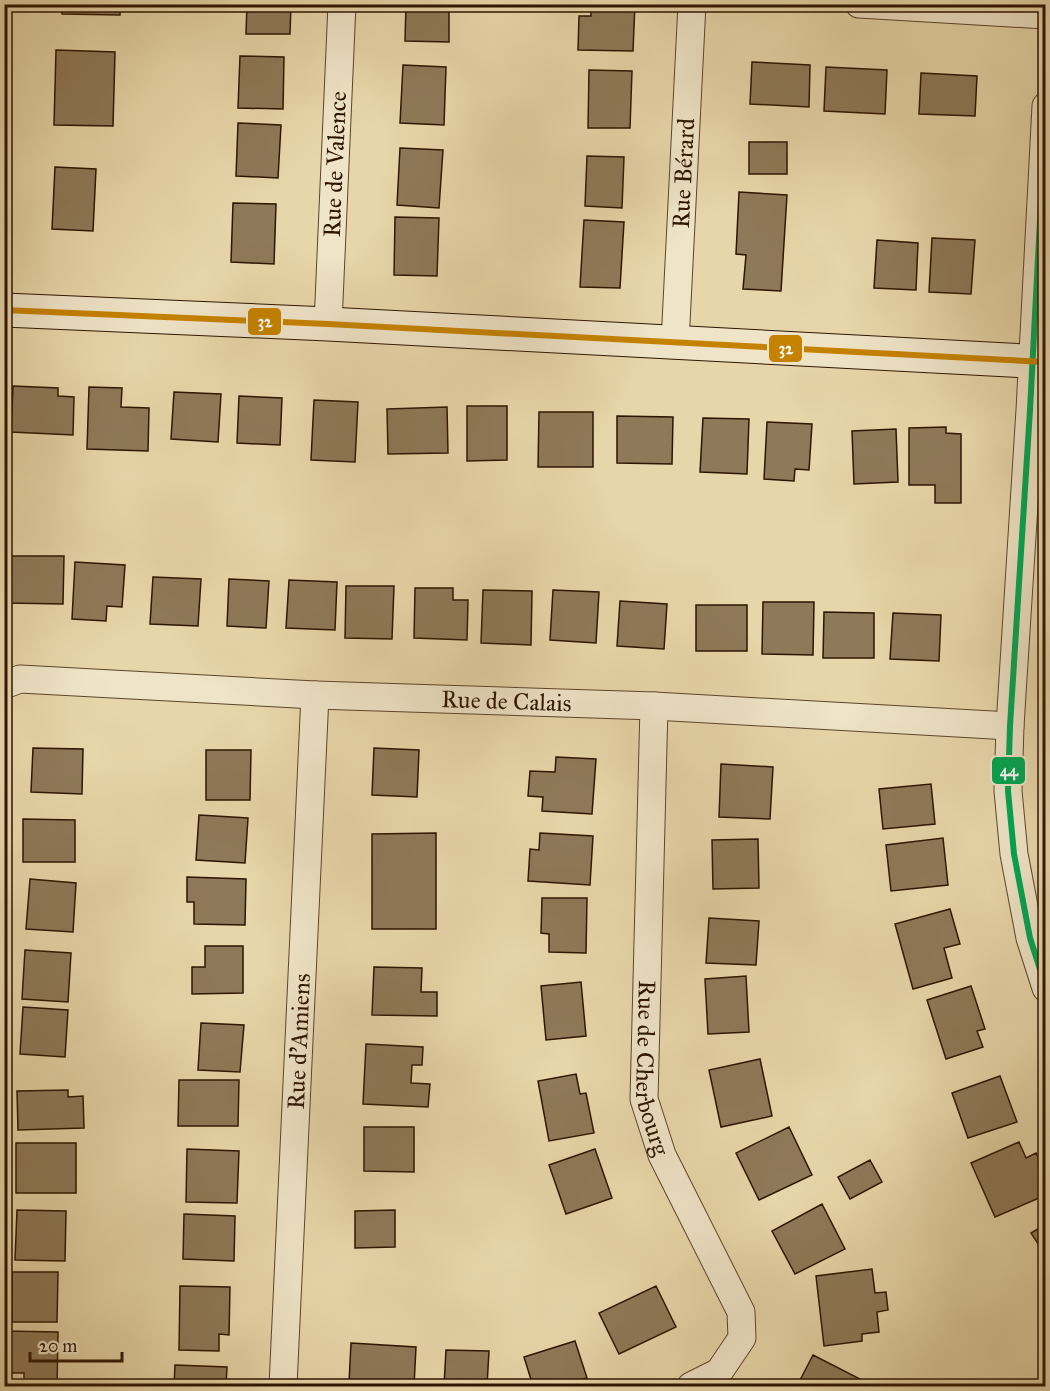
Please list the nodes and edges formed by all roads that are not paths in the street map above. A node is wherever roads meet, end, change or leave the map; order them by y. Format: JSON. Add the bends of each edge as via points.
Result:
{"nodes":[{"id":1,"x":342,"y":4,"type":"edge"},
{"id":2,"x":692,"y":4,"type":"edge"},
{"id":3,"x":859,"y":4,"type":"edge"},
{"id":4,"x":1046,"y":15,"type":"edge"},
{"id":5,"x":1046,"y":106,"type":"edge"},
{"id":6,"x":4,"y":310,"type":"edge"},
{"id":7,"x":328,"y":324,"type":"junction"},
{"id":8,"x":675,"y":343,"type":"junction"},
{"id":9,"x":1039,"y":362,"type":"edge"},
{"id":10,"x":4,"y":685,"type":"edge"},
{"id":11,"x":315,"y":695,"type":"junction"},
{"id":12,"x":654,"y":706,"type":"junction"},
{"id":13,"x":1010,"y":726,"type":"junction"},
{"id":14,"x":1046,"y":988,"type":"edge"},
{"id":15,"x":283,"y":1386,"type":"edge"},
{"id":16,"x":691,"y":1386,"type":"edge"}],
"edges":[{"from":1,"to":7,"type":"street","name":"Rue de Valence"},
{"from":2,"to":8,"type":"street","name":"Rue Bérard"},
{"from":3,"to":4,"type":"street"},
{"from":5,"to":9,"type":"street"},
{"from":6,"to":7,"type":"street"},
{"from":7,"to":8,"type":"street"},
{"from":8,"to":9,"type":"street"},
{"from":9,"to":13,"type":"street"},
{"from":10,"to":11,"type":"street","name":"Rue de Calais","via":[[20,679]]},
{"from":11,"to":12,"type":"street","name":"Rue de Calais"},
{"from":11,"to":15,"type":"street","name":"Rue d'Amiens"},
{"from":12,"to":13,"type":"street","name":"Rue de Calais"},
{"from":12,"to":16,"type":"street","name":"Rue de Cherbourg","via":[[644,1099],[662,1155],[741,1312],[742,1338],[719,1372]]},
{"from":13,"to":14,"type":"street","via":[[1008,791],[1014,854],[1030,938]]}]}
